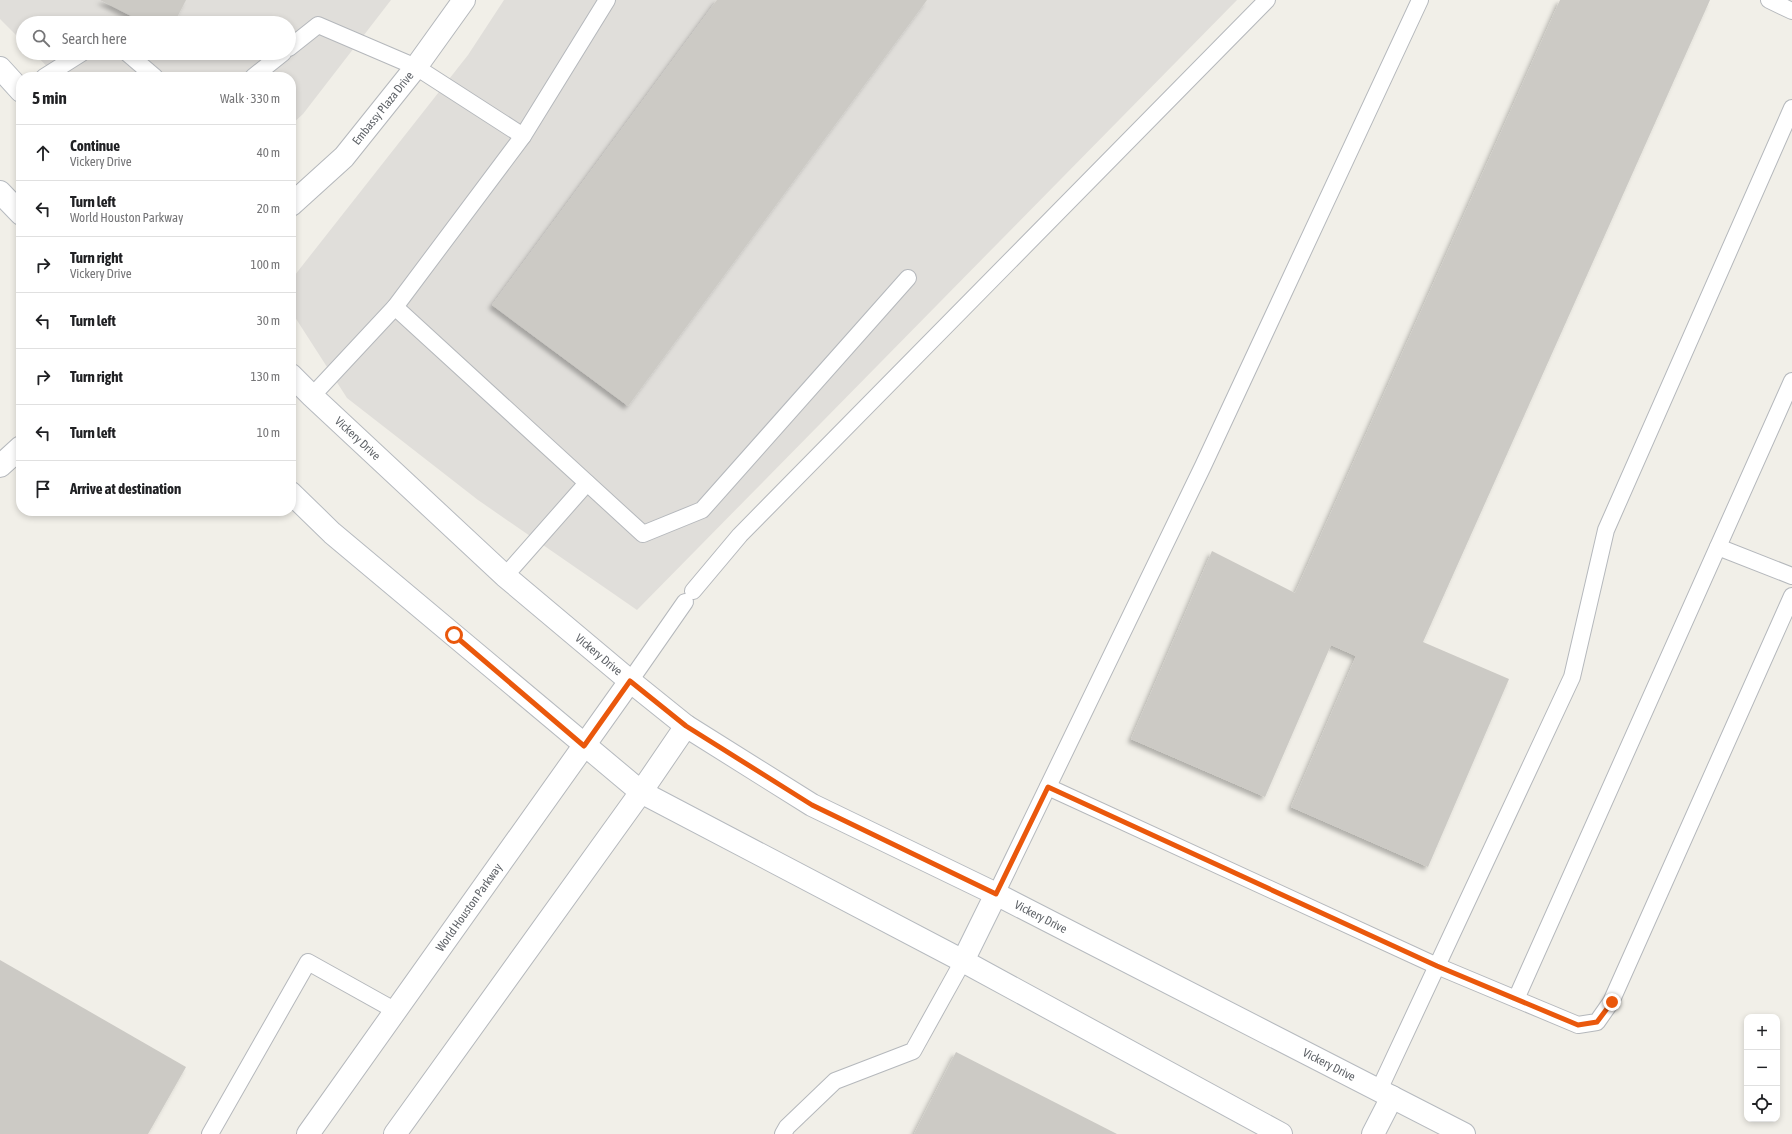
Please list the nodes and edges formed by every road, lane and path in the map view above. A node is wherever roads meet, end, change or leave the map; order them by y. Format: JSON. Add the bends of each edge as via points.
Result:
{"nodes":[{"id":1,"x":464,"y":0,"type":"edge"},
{"id":2,"x":607,"y":0,"type":"edge"},
{"id":3,"x":1267,"y":0,"type":"edge"},
{"id":4,"x":1420,"y":0,"type":"edge"},
{"id":5,"x":1768,"y":0,"type":"edge"},
{"id":6,"x":1792,"y":11,"type":"edge"},
{"id":7,"x":296,"y":42,"type":"edge"},
{"id":8,"x":71,"y":60,"type":"edge"},
{"id":9,"x":135,"y":60,"type":"edge"},
{"id":10,"x":274,"y":60,"type":"edge"},
{"id":11,"x":416,"y":67,"type":"junction"},
{"id":12,"x":0,"y":68,"type":"edge"},
{"id":13,"x":52,"y":72,"type":"edge"},
{"id":14,"x":149,"y":72,"type":"edge"},
{"id":15,"x":259,"y":72,"type":"edge"},
{"id":16,"x":16,"y":86,"type":"edge"},
{"id":17,"x":1792,"y":108,"type":"edge"},
{"id":18,"x":523,"y":136,"type":"junction"},
{"id":19,"x":0,"y":192,"type":"edge"},
{"id":20,"x":296,"y":200,"type":"edge"},
{"id":21,"x":16,"y":209,"type":"edge"},
{"id":22,"x":908,"y":278,"type":"dead end"},
{"id":23,"x":395,"y":307,"type":"junction"},
{"id":24,"x":296,"y":380,"type":"edge"},
{"id":25,"x":1792,"y":381,"type":"edge"},
{"id":26,"x":312,"y":396,"type":"junction"},
{"id":27,"x":16,"y":452,"type":"edge"},
{"id":28,"x":0,"y":466,"type":"edge"},
{"id":29,"x":587,"y":483,"type":"junction"},
{"id":30,"x":296,"y":498,"type":"edge"},
{"id":31,"x":1718,"y":547,"type":"junction"},
{"id":32,"x":505,"y":576,"type":"junction"},
{"id":33,"x":1792,"y":576,"type":"edge"},
{"id":34,"x":1792,"y":596,"type":"edge"},
{"id":35,"x":630,"y":681,"type":"junction"},
{"id":36,"x":686,"y":726,"type":"junction"},
{"id":37,"x":584,"y":746,"type":"junction"},
{"id":38,"x":1048,"y":787,"type":"junction"},
{"id":39,"x":641,"y":792,"type":"junction"},
{"id":40,"x":996,"y":894,"type":"junction"},
{"id":41,"x":962,"y":961,"type":"junction"},
{"id":42,"x":1437,"y":966,"type":"junction"},
{"id":43,"x":1516,"y":999,"type":"junction"},
{"id":44,"x":396,"y":1011,"type":"junction"},
{"id":45,"x":1386,"y":1093,"type":"junction"},
{"id":46,"x":210,"y":1134,"type":"edge"},
{"id":47,"x":308,"y":1134,"type":"edge"},
{"id":48,"x":395,"y":1134,"type":"edge"},
{"id":49,"x":783,"y":1134,"type":"edge"},
{"id":50,"x":1281,"y":1134,"type":"edge"},
{"id":51,"x":1373,"y":1134,"type":"edge"},
{"id":52,"x":1464,"y":1134,"type":"edge"}],
"edges":[{"from":1,"to":11,"type":"main road","name":"Embassy Plaza Drive"},
{"from":2,"to":18,"type":"lane"},
{"from":3,"to":35,"type":"lane","via":[[740,535],[689,597]]},
{"from":4,"to":38,"type":"lane"},
{"from":5,"to":6,"type":"lane"},
{"from":7,"to":11,"type":"lane","via":[[318,25]]},
{"from":8,"to":13,"type":"lane"},
{"from":9,"to":14,"type":"lane"},
{"from":10,"to":15,"type":"lane"},
{"from":11,"to":18,"type":"lane"},
{"from":11,"to":20,"type":"main road","name":"Embassy Plaza Drive","via":[[344,157]]},
{"from":12,"to":16,"type":"main road"},
{"from":17,"to":42,"type":"lane","via":[[1606,530],[1572,677]]},
{"from":18,"to":23,"type":"lane"},
{"from":19,"to":21,"type":"main road"},
{"from":22,"to":29,"type":"lane","via":[[702,510],[643,534]]},
{"from":23,"to":26,"type":"lane"},
{"from":23,"to":29,"type":"lane"},
{"from":24,"to":26,"type":"main road","name":"Vickery Drive"},
{"from":25,"to":31,"type":"lane"},
{"from":26,"to":32,"type":"main road","name":"Vickery Drive"},
{"from":27,"to":28,"type":"main road"},
{"from":29,"to":32,"type":"lane"},
{"from":30,"to":37,"type":"main road","via":[[332,533]]},
{"from":31,"to":33,"type":"lane"},
{"from":31,"to":43,"type":"lane"},
{"from":32,"to":35,"type":"main road","name":"Vickery Drive"},
{"from":34,"to":43,"type":"lane","via":[[1612,1002],[1597,1022],[1578,1025]]},
{"from":35,"to":36,"type":"main road","name":"Vickery Drive"},
{"from":35,"to":37,"type":"main road","name":"World Houston Parkway"},
{"from":36,"to":39,"type":"main road"},
{"from":36,"to":40,"type":"main road","name":"Vickery Drive","via":[[812,805]]},
{"from":37,"to":39,"type":"main road"},
{"from":37,"to":44,"type":"main road","name":"World Houston Parkway"},
{"from":38,"to":40,"type":"lane"},
{"from":38,"to":42,"type":"lane"},
{"from":39,"to":41,"type":"main road"},
{"from":39,"to":48,"type":"main road"},
{"from":40,"to":41,"type":"main road"},
{"from":40,"to":45,"type":"main road","name":"Vickery Drive"},
{"from":41,"to":49,"type":"lane","via":[[913,1051],[835,1081],[787,1127]]},
{"from":41,"to":50,"type":"main road"},
{"from":42,"to":43,"type":"lane"},
{"from":42,"to":45,"type":"lane"},
{"from":44,"to":46,"type":"lane","via":[[308,962]]},
{"from":44,"to":47,"type":"main road","name":"World Houston Parkway"},
{"from":45,"to":51,"type":"main road"},
{"from":45,"to":52,"type":"main road","name":"Vickery Drive"}]}
